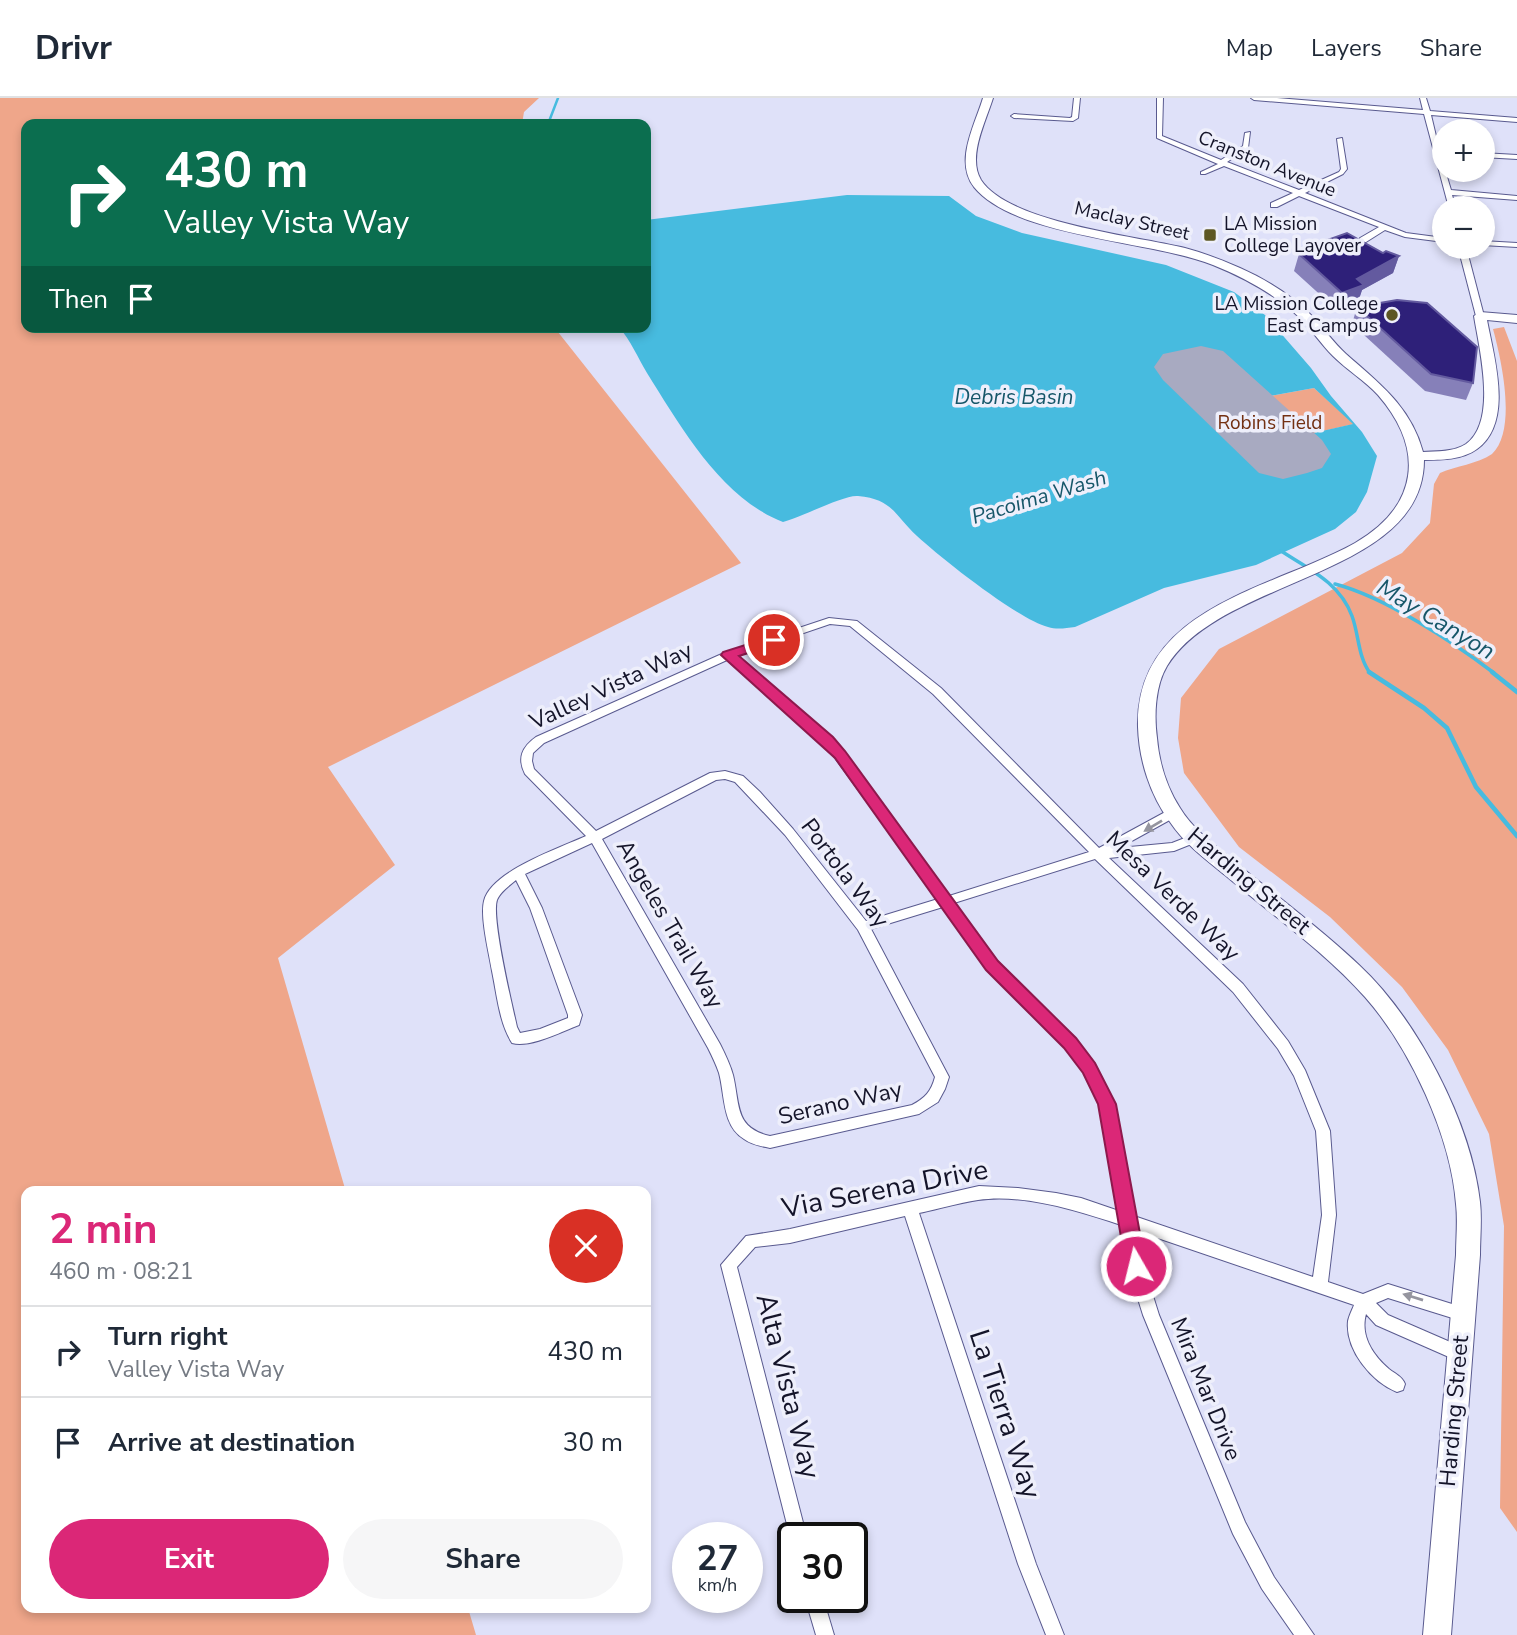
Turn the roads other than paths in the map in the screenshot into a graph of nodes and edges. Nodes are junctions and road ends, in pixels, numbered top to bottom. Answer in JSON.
{"nodes":[{"id":1,"x":988,"y":98,"type":"edge"},
{"id":2,"x":1077,"y":98,"type":"edge"},
{"id":3,"x":1160,"y":98,"type":"edge"},
{"id":4,"x":1254,"y":98,"type":"edge"},
{"id":5,"x":1423,"y":98,"type":"edge"},
{"id":6,"x":1426,"y":113,"type":"junction"},
{"id":7,"x":1014,"y":116,"type":"dead end"},
{"id":8,"x":1517,"y":120,"type":"edge"},
{"id":9,"x":1432,"y":128,"type":"edge"},
{"id":10,"x":1248,"y":133,"type":"dead end"},
{"id":11,"x":1340,"y":139,"type":"dead end"},
{"id":12,"x":1495,"y":156,"type":"edge"},
{"id":13,"x":1517,"y":158,"type":"edge"},
{"id":14,"x":1222,"y":163,"type":"junction"},
{"id":15,"x":1203,"y":173,"type":"dead end"},
{"id":16,"x":1446,"y":182,"type":"edge"},
{"id":17,"x":1447,"y":192,"type":"junction"},
{"id":18,"x":1300,"y":193,"type":"junction"},
{"id":19,"x":1448,"y":196,"type":"edge"},
{"id":20,"x":1517,"y":198,"type":"edge"},
{"id":21,"x":1274,"y":205,"type":"dead end"},
{"id":22,"x":1384,"y":227,"type":"junction"},
{"id":23,"x":1432,"y":239,"type":"edge"},
{"id":24,"x":1363,"y":240,"type":"edge"},
{"id":25,"x":1495,"y":243,"type":"edge"},
{"id":26,"x":1517,"y":244,"type":"edge"},
{"id":27,"x":1465,"y":259,"type":"edge"},
{"id":28,"x":1480,"y":316,"type":"junction"},
{"id":29,"x":1517,"y":319,"type":"edge"},
{"id":30,"x":1419,"y":456,"type":"junction"},
{"id":31,"x":839,"y":621,"type":"joint"},
{"id":32,"x":728,"y":655,"type":"junction"},
{"id":33,"x":524,"y":756,"type":"joint"},
{"id":34,"x":1173,"y":813,"type":"junction"},
{"id":35,"x":595,"y":837,"type":"junction"},
{"id":36,"x":1195,"y":838,"type":"junction"},
{"id":37,"x":1098,"y":854,"type":"junction"},
{"id":38,"x":518,"y":872,"type":"junction"},
{"id":39,"x":945,"y":902,"type":"junction"},
{"id":40,"x":863,"y":927,"type":"junction"},
{"id":41,"x":939,"y":1091,"type":"joint"},
{"id":42,"x":745,"y":1133,"type":"joint"},
{"id":43,"x":910,"y":1208,"type":"junction"},
{"id":44,"x":1129,"y":1222,"type":"junction"},
{"id":45,"x":739,"y":1251,"type":"joint"},
{"id":46,"x":1320,"y":1286,"type":"junction"},
{"id":47,"x":1363,"y":1301,"type":"junction"},
{"id":48,"x":1462,"y":1314,"type":"junction"},
{"id":49,"x":1458,"y":1353,"type":"junction"},
{"id":50,"x":1397,"y":1384,"type":"dead end"},
{"id":51,"x":794,"y":1522,"type":"edge"},
{"id":52,"x":818,"y":1613,"type":"edge"},
{"id":53,"x":825,"y":1635,"type":"edge"},
{"id":54,"x":1055,"y":1635,"type":"edge"},
{"id":55,"x":1305,"y":1635,"type":"edge"},
{"id":56,"x":1437,"y":1635,"type":"edge"}],
"edges":[{"from":1,"to":30,"type":"street","name":"Maclay Street"},
{"from":2,"to":7,"type":"street"},
{"from":3,"to":14,"type":"street","name":"Cranston Avenue"},
{"from":4,"to":6,"type":"street"},
{"from":5,"to":6,"type":"street"},
{"from":6,"to":8,"type":"street"},
{"from":6,"to":9,"type":"street"},
{"from":10,"to":14,"type":"street"},
{"from":11,"to":18,"type":"street"},
{"from":12,"to":13,"type":"street"},
{"from":14,"to":15,"type":"street"},
{"from":14,"to":18,"type":"street","name":"Cranston Avenue"},
{"from":16,"to":17,"type":"street"},
{"from":17,"to":19,"type":"street"},
{"from":17,"to":20,"type":"street"},
{"from":18,"to":21,"type":"street"},
{"from":18,"to":22,"type":"street","name":"Cranston Avenue"},
{"from":22,"to":23,"type":"street","name":"Cranston Avenue"},
{"from":22,"to":24,"type":"street"},
{"from":25,"to":26,"type":"street"},
{"from":27,"to":28,"type":"street"},
{"from":28,"to":29,"type":"street"},
{"from":28,"to":30,"type":"street"},
{"from":30,"to":34,"type":"street","name":"Harding Street"},
{"from":31,"to":32,"type":"street","name":"Valley Vista Way"},
{"from":31,"to":37,"type":"street","name":"Mesa Verde Way"},
{"from":32,"to":33,"type":"street","name":"Valley Vista Way"},
{"from":32,"to":39,"type":"street","name":"Mira Mar Drive"},
{"from":33,"to":35,"type":"street","name":"Angeles Trail Way"},
{"from":34,"to":36,"type":"street","name":"Harding Street"},
{"from":34,"to":37,"type":"street","one_way":true},
{"from":35,"to":38,"type":"street"},
{"from":35,"to":40,"type":"street","name":"Portola Way"},
{"from":35,"to":42,"type":"street","name":"Angeles Trail Way"},
{"from":36,"to":37,"type":"street"},
{"from":36,"to":48,"type":"street","name":"Harding Street"},
{"from":37,"to":39,"type":"street"},
{"from":37,"to":46,"type":"street","name":"Mesa Verde Way"},
{"from":38,"to":38,"type":"street"},
{"from":39,"to":40,"type":"street"},
{"from":39,"to":44,"type":"street","name":"Mira Mar Drive"},
{"from":40,"to":41,"type":"street","name":"Portola Way"},
{"from":41,"to":42,"type":"street","name":"Serano Way"},
{"from":43,"to":44,"type":"street","name":"Via Serena Drive"},
{"from":43,"to":45,"type":"street","name":"Via Serena Drive"},
{"from":43,"to":54,"type":"street","name":"La Tierra Way"},
{"from":44,"to":46,"type":"street","name":"Via Serena Drive"},
{"from":44,"to":55,"type":"street","name":"Mira Mar Drive"},
{"from":45,"to":51,"type":"street","name":"Alta Vista Way"},
{"from":46,"to":47,"type":"street","name":"Via Serena Drive"},
{"from":48,"to":47,"type":"street","one_way":true},
{"from":47,"to":49,"type":"street","name":"Via Serena Drive"},
{"from":47,"to":50,"type":"street"},
{"from":48,"to":49,"type":"street","name":"Harding Street"},
{"from":49,"to":56,"type":"street","name":"Harding Street"},
{"from":52,"to":53,"type":"street"}]}
